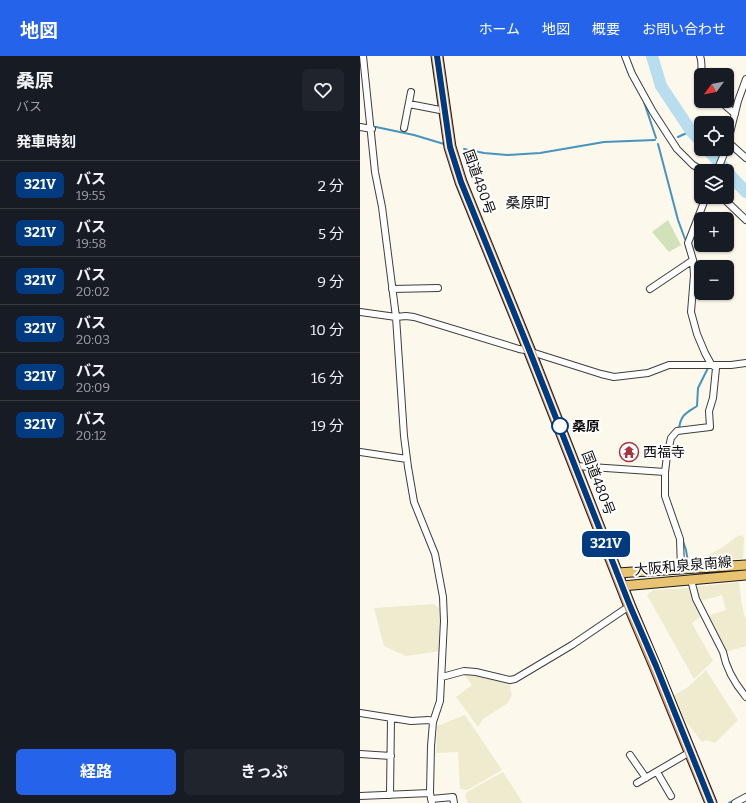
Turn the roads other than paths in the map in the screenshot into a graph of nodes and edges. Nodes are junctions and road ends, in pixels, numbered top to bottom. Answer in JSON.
{"nodes":[{"id":1,"x":363,"y":56,"type":"edge"},
{"id":2,"x":437,"y":56,"type":"edge"},
{"id":3,"x":625,"y":56,"type":"edge"},
{"id":4,"x":700,"y":56,"type":"edge"},
{"id":5,"x":702,"y":68,"type":"edge"},
{"id":6,"x":746,"y":80,"type":"edge"},
{"id":7,"x":360,"y":88,"type":"edge"},
{"id":8,"x":367,"y":88,"type":"junction"},
{"id":9,"x":411,"y":92,"type":"dead end"},
{"id":10,"x":409,"y":104,"type":"junction"},
{"id":11,"x":728,"y":108,"type":"edge"},
{"id":12,"x":444,"y":110,"type":"junction"},
{"id":13,"x":735,"y":114,"type":"junction"},
{"id":14,"x":734,"y":118,"type":"edge"},
{"id":15,"x":360,"y":127,"type":"edge"},
{"id":16,"x":404,"y":128,"type":"dead end"},
{"id":17,"x":372,"y":129,"type":"junction"},
{"id":18,"x":734,"y":149,"type":"edge"},
{"id":19,"x":746,"y":158,"type":"edge"},
{"id":20,"x":694,"y":166,"type":"edge"},
{"id":21,"x":703,"y":204,"type":"edge"},
{"id":22,"x":729,"y":204,"type":"edge"},
{"id":23,"x":746,"y":220,"type":"edge"},
{"id":24,"x":693,"y":260,"type":"junction"},
{"id":25,"x":438,"y":288,"type":"dead end"},
{"id":26,"x":392,"y":289,"type":"junction"},
{"id":27,"x":650,"y":289,"type":"dead end"},
{"id":28,"x":360,"y":312,"type":"edge"},
{"id":29,"x":396,"y":317,"type":"junction"},
{"id":30,"x":530,"y":352,"type":"junction"},
{"id":31,"x":746,"y":363,"type":"edge"},
{"id":32,"x":711,"y":364,"type":"junction"},
{"id":33,"x":360,"y":452,"type":"edge"},
{"id":34,"x":407,"y":459,"type":"junction"},
{"id":35,"x":576,"y":466,"type":"junction"},
{"id":36,"x":665,"y":472,"type":"junction"},
{"id":37,"x":746,"y":566,"type":"edge"},
{"id":38,"x":681,"y":569,"type":"junction"},
{"id":39,"x":617,"y":573,"type":"junction"},
{"id":40,"x":746,"y":575,"type":"edge"},
{"id":41,"x":691,"y":580,"type":"junction"},
{"id":42,"x":622,"y":586,"type":"junction"},
{"id":43,"x":630,"y":606,"type":"junction"},
{"id":44,"x":442,"y":677,"type":"junction"},
{"id":45,"x":746,"y":697,"type":"edge"},
{"id":46,"x":360,"y":712,"type":"edge"},
{"id":47,"x":391,"y":718,"type":"junction"},
{"id":48,"x":433,"y":722,"type":"junction"},
{"id":49,"x":690,"y":752,"type":"junction"},
{"id":50,"x":360,"y":754,"type":"edge"},
{"id":51,"x":630,"y":755,"type":"dead end"},
{"id":52,"x":391,"y":756,"type":"junction"},
{"id":53,"x":657,"y":772,"type":"junction"},
{"id":54,"x":646,"y":778,"type":"junction"},
{"id":55,"x":637,"y":784,"type":"dead end"},
{"id":56,"x":390,"y":795,"type":"junction"},
{"id":57,"x":360,"y":796,"type":"edge"},
{"id":58,"x":671,"y":796,"type":"dead end"},
{"id":59,"x":746,"y":797,"type":"edge"},
{"id":60,"x":431,"y":798,"type":"edge"},
{"id":61,"x":454,"y":803,"type":"edge"},
{"id":62,"x":711,"y":803,"type":"edge"},
{"id":63,"x":735,"y":803,"type":"edge"}],
"edges":[{"from":1,"to":8,"type":"street"},
{"from":2,"to":12,"type":"highway","name":"国道480号"},
{"from":3,"to":20,"type":"street"},
{"from":4,"to":5,"type":"street"},
{"from":6,"to":13,"type":"street"},
{"from":7,"to":8,"type":"street"},
{"from":8,"to":17,"type":"street"},
{"from":9,"to":10,"type":"street"},
{"from":10,"to":12,"type":"street"},
{"from":10,"to":16,"type":"street"},
{"from":11,"to":13,"type":"street"},
{"from":12,"to":30,"type":"highway","name":"国道480号"},
{"from":13,"to":14,"type":"street"},
{"from":15,"to":17,"type":"street"},
{"from":17,"to":26,"type":"street"},
{"from":18,"to":19,"type":"street"},
{"from":21,"to":24,"type":"street"},
{"from":22,"to":23,"type":"street"},
{"from":24,"to":27,"type":"street"},
{"from":24,"to":32,"type":"street"},
{"from":25,"to":26,"type":"street"},
{"from":26,"to":29,"type":"street"},
{"from":28,"to":29,"type":"street"},
{"from":29,"to":30,"type":"street"},
{"from":29,"to":34,"type":"street"},
{"from":30,"to":32,"type":"street"},
{"from":30,"to":35,"type":"highway","name":"国道480号"},
{"from":31,"to":32,"type":"street"},
{"from":32,"to":36,"type":"street"},
{"from":33,"to":34,"type":"street"},
{"from":34,"to":44,"type":"street"},
{"from":35,"to":36,"type":"street"},
{"from":35,"to":39,"type":"highway","name":"国道480号"},
{"from":36,"to":38,"type":"street"},
{"from":37,"to":38,"type":"main road","name":"大阪和泉泉南線"},
{"from":38,"to":39,"type":"main road","name":"大阪和泉泉南線"},
{"from":39,"to":42,"type":"highway","name":"国道480号"},
{"from":40,"to":41,"type":"main road","name":"大阪和泉泉南線"},
{"from":41,"to":42,"type":"main road","name":"大阪和泉泉南線"},
{"from":41,"to":45,"type":"street"},
{"from":42,"to":43,"type":"highway","name":"国道480号"},
{"from":43,"to":44,"type":"street"},
{"from":43,"to":49,"type":"highway","name":"国道480号"},
{"from":44,"to":48,"type":"street"},
{"from":46,"to":47,"type":"street"},
{"from":47,"to":48,"type":"street"},
{"from":47,"to":52,"type":"street"},
{"from":48,"to":60,"type":"street"},
{"from":49,"to":53,"type":"street"},
{"from":49,"to":62,"type":"highway","name":"国道480号"},
{"from":50,"to":52,"type":"street"},
{"from":51,"to":54,"type":"street"},
{"from":52,"to":56,"type":"street"},
{"from":53,"to":54,"type":"street"},
{"from":53,"to":58,"type":"street"},
{"from":54,"to":55,"type":"street"},
{"from":56,"to":57,"type":"street"},
{"from":56,"to":60,"type":"street"},
{"from":59,"to":63,"type":"street"},
{"from":60,"to":61,"type":"street"}]}
